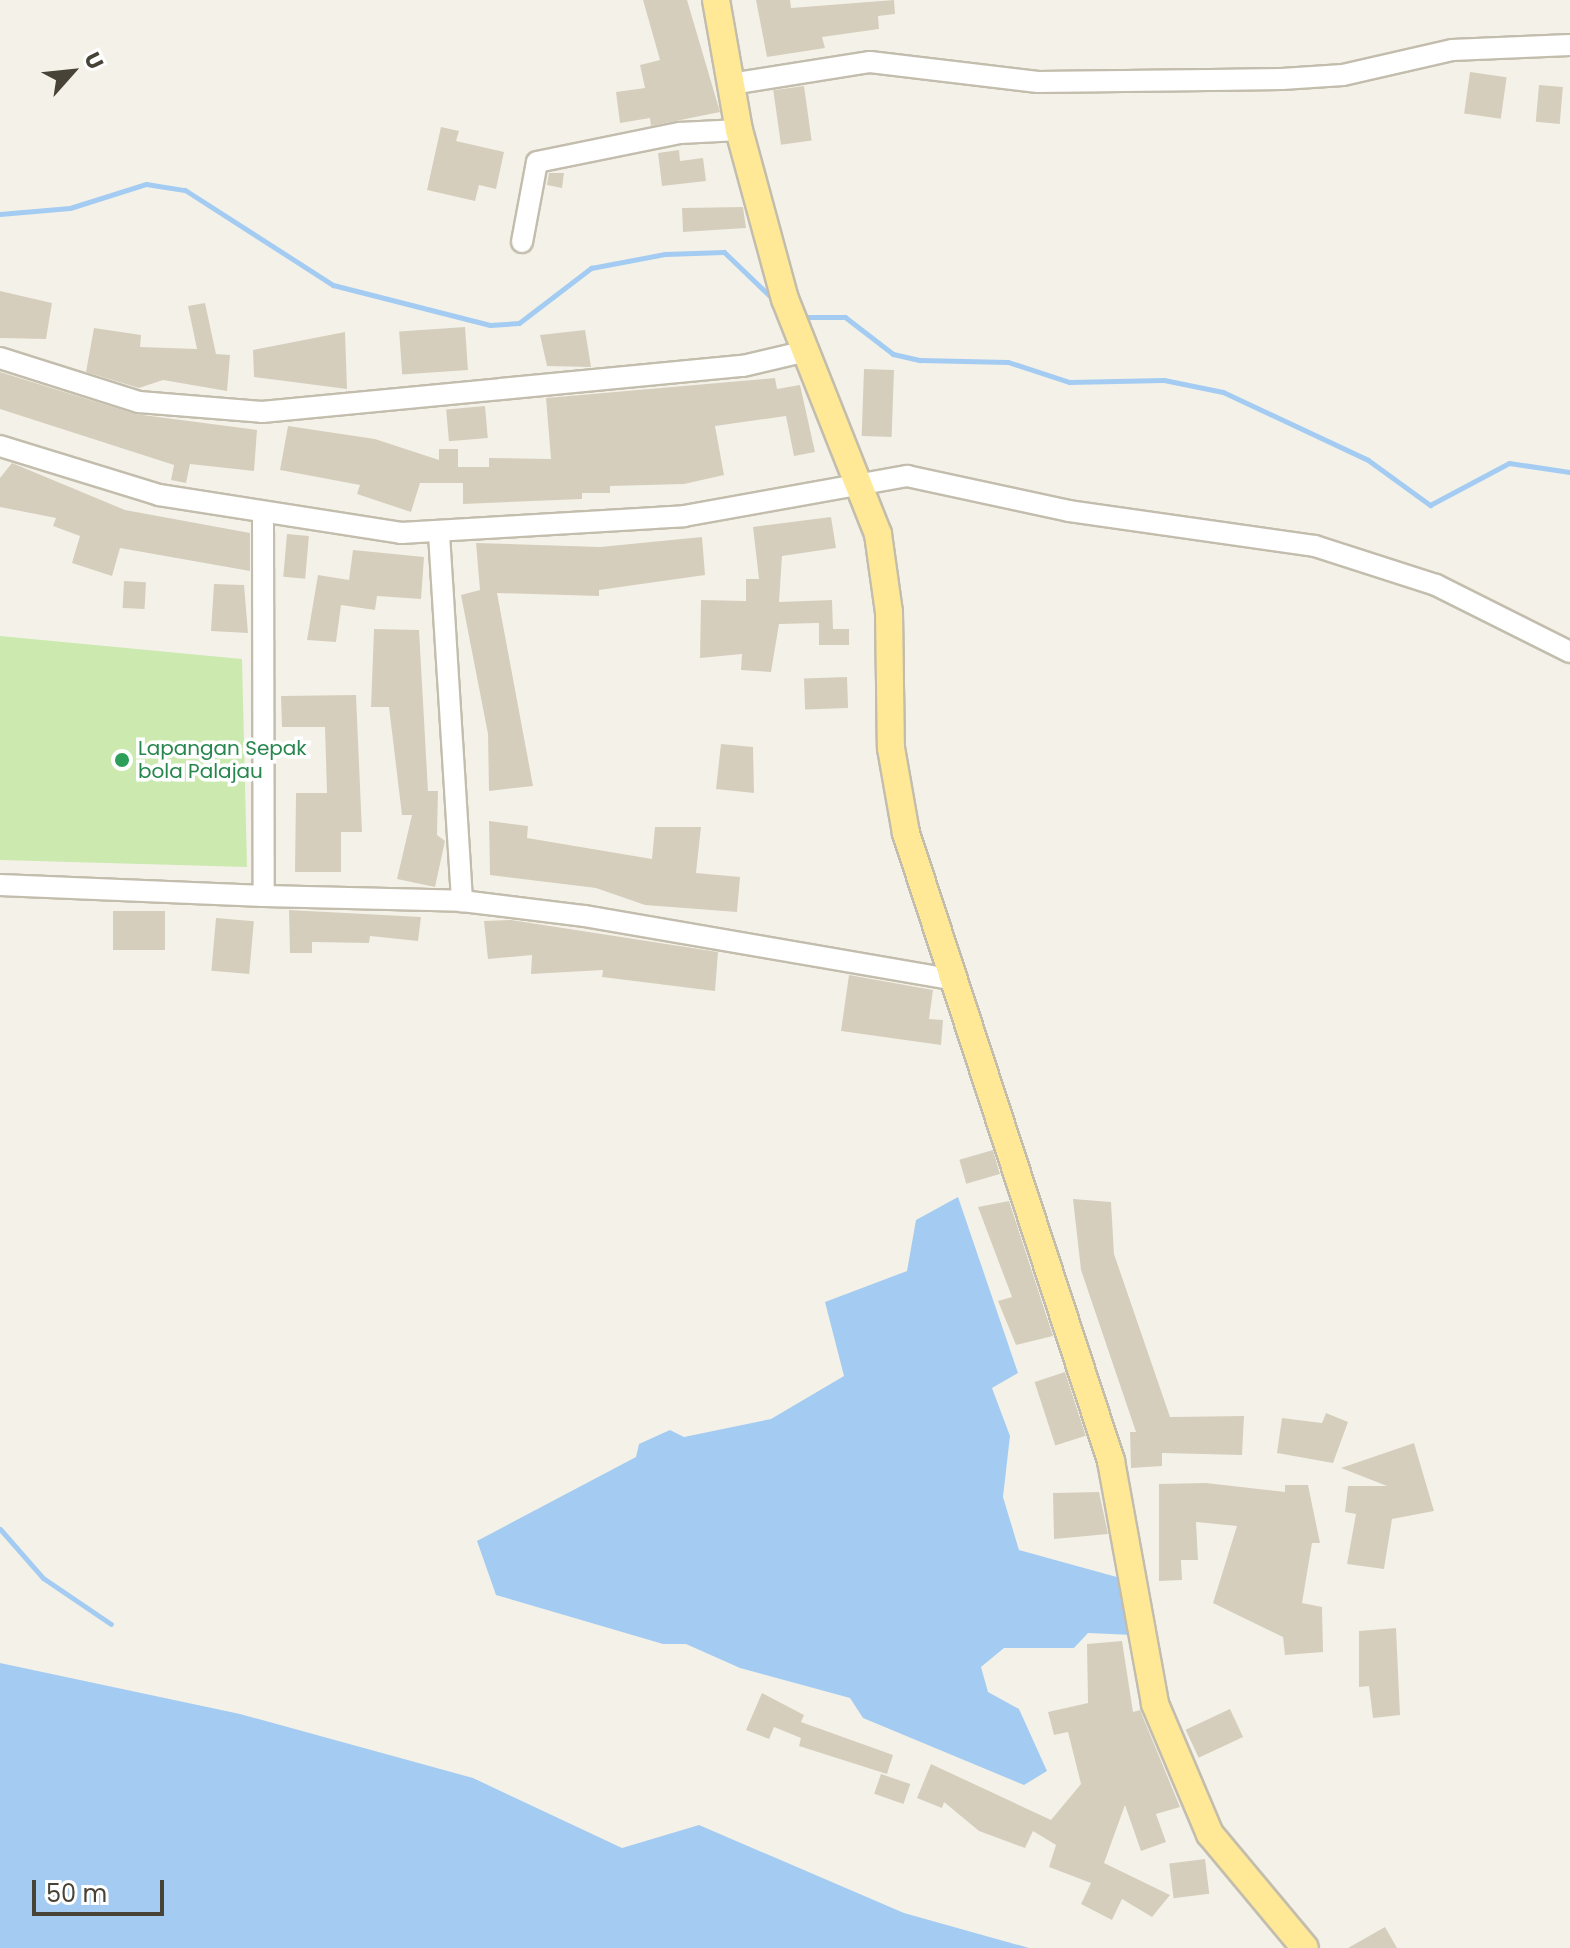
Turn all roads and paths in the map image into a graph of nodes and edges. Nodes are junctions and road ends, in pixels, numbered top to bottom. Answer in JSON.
{"nodes":[{"id":1,"x":716,"y":0,"type":"edge"},
{"id":2,"x":1570,"y":45,"type":"edge"},
{"id":3,"x":731,"y":84,"type":"junction"},
{"id":4,"x":739,"y":130,"type":"junction"},
{"id":5,"x":522,"y":242,"type":"dead end"},
{"id":6,"x":801,"y":348,"type":"junction"},
{"id":7,"x":0,"y":358,"type":"edge"},
{"id":8,"x":0,"y":446,"type":"edge"},
{"id":9,"x":861,"y":483,"type":"junction"},
{"id":10,"x":263,"y":513,"type":"junction"},
{"id":11,"x":439,"y":534,"type":"junction"},
{"id":12,"x":1570,"y":652,"type":"edge"},
{"id":13,"x":0,"y":885,"type":"edge"},
{"id":14,"x":264,"y":896,"type":"junction"},
{"id":15,"x":462,"y":901,"type":"junction"},
{"id":16,"x":949,"y":979,"type":"junction"},
{"id":17,"x":1305,"y":1948,"type":"edge"}],
"edges":[{"from":1,"to":3,"type":"main road"},
{"from":2,"to":3,"type":"street"},
{"from":3,"to":4,"type":"main road"},
{"from":4,"to":5,"type":"street"},
{"from":4,"to":6,"type":"main road"},
{"from":6,"to":7,"type":"street"},
{"from":6,"to":9,"type":"main road"},
{"from":8,"to":10,"type":"street"},
{"from":9,"to":11,"type":"street"},
{"from":9,"to":12,"type":"street"},
{"from":9,"to":16,"type":"main road"},
{"from":10,"to":11,"type":"street"},
{"from":10,"to":14,"type":"street"},
{"from":11,"to":15,"type":"street"},
{"from":13,"to":14,"type":"street"},
{"from":14,"to":15,"type":"street"},
{"from":15,"to":16,"type":"street"},
{"from":16,"to":17,"type":"main road"}]}
